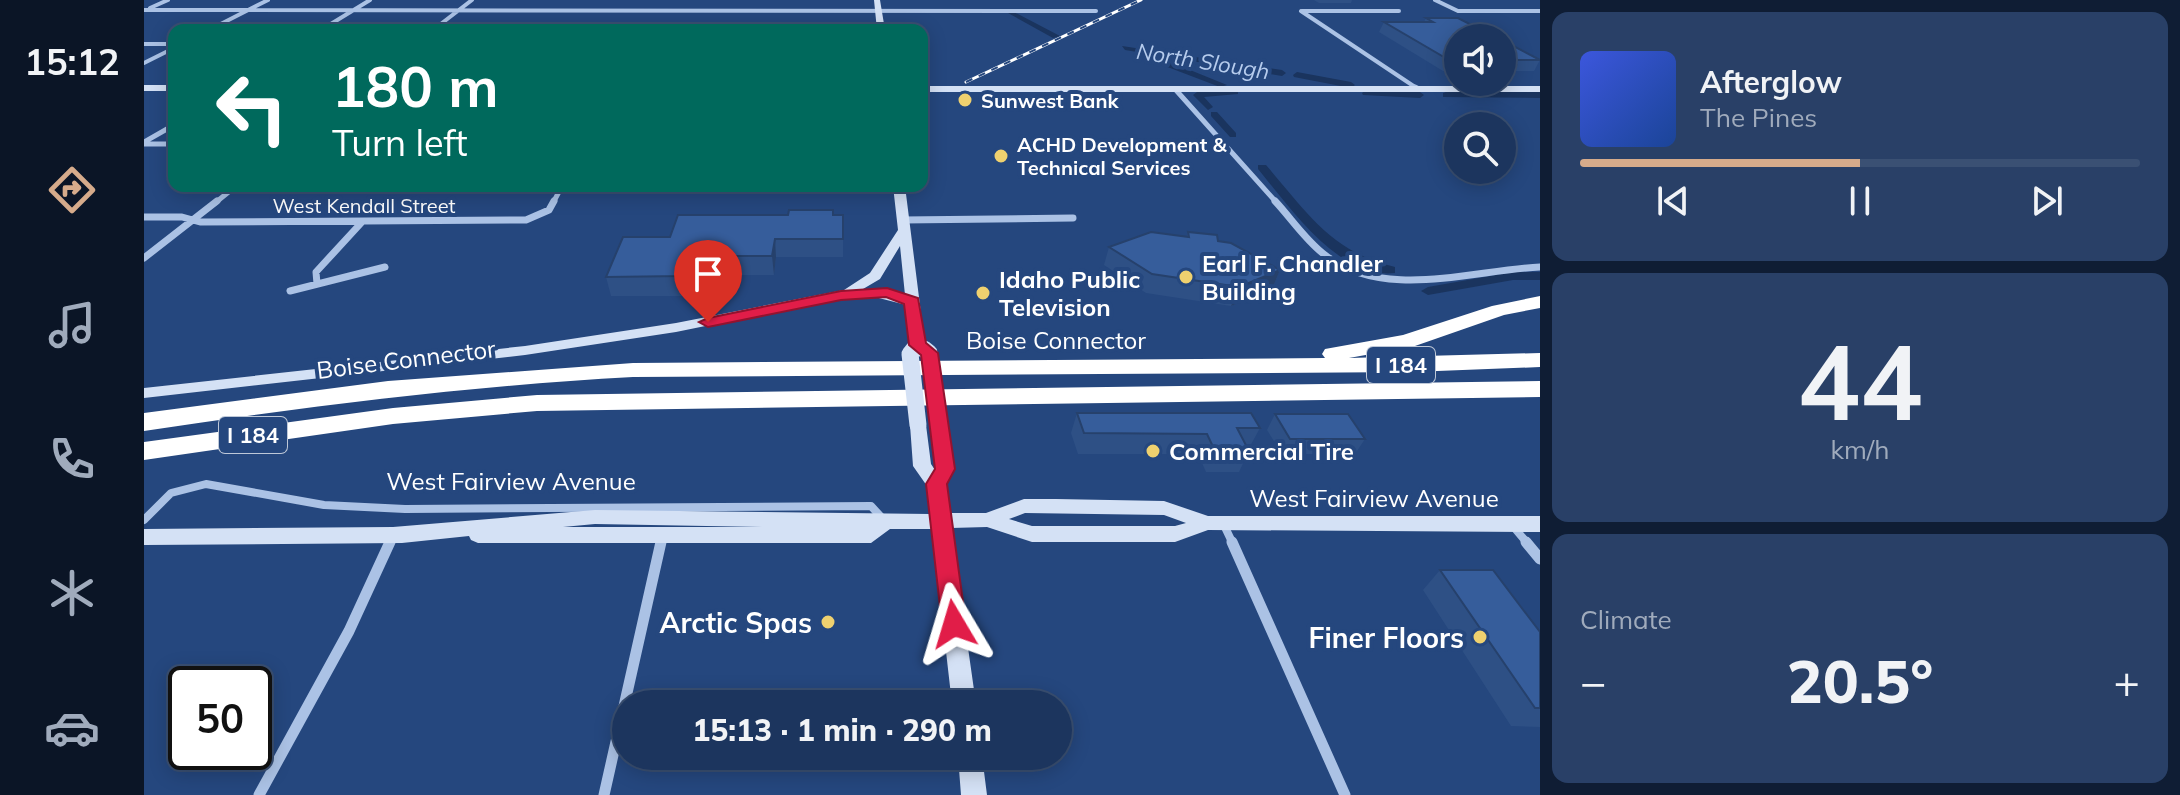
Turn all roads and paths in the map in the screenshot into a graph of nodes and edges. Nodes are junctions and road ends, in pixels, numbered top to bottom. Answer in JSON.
{"nodes":[{"id":1,"x":168,"y":0,"type":"edge"},
{"id":2,"x":268,"y":0,"type":"edge"},
{"id":3,"x":370,"y":0,"type":"edge"},
{"id":4,"x":472,"y":0,"type":"edge"},
{"id":5,"x":877,"y":0,"type":"edge"},
{"id":6,"x":1435,"y":0,"type":"edge"},
{"id":7,"x":144,"y":10,"type":"edge"},
{"id":8,"x":248,"y":10,"type":"junction"},
{"id":9,"x":353,"y":10,"type":"junction"},
{"id":10,"x":458,"y":10,"type":"junction"},
{"id":11,"x":878,"y":11,"type":"junction"},
{"id":12,"x":1096,"y":11,"type":"dead end"},
{"id":13,"x":1399,"y":11,"type":"dead end"},
{"id":14,"x":1540,"y":11,"type":"edge"},
{"id":15,"x":221,"y":24,"type":"edge"},
{"id":16,"x":331,"y":24,"type":"edge"},
{"id":17,"x":440,"y":24,"type":"edge"},
{"id":18,"x":880,"y":24,"type":"edge"},
{"id":19,"x":144,"y":44,"type":"edge"},
{"id":20,"x":168,"y":46,"type":"edge"},
{"id":21,"x":168,"y":49,"type":"edge"},
{"id":22,"x":144,"y":63,"type":"edge"},
{"id":23,"x":144,"y":88,"type":"edge"},
{"id":24,"x":168,"y":88,"type":"edge"},
{"id":25,"x":928,"y":89,"type":"edge"},
{"id":26,"x":1175,"y":89,"type":"junction"},
{"id":27,"x":1419,"y":89,"type":"junction"},
{"id":28,"x":1540,"y":89,"type":"edge"},
{"id":29,"x":168,"y":129,"type":"edge"},
{"id":30,"x":144,"y":143,"type":"edge"},
{"id":31,"x":168,"y":144,"type":"edge"},
{"id":32,"x":228,"y":192,"type":"edge"},
{"id":33,"x":559,"y":192,"type":"edge"},
{"id":34,"x":900,"y":192,"type":"edge"},
{"id":35,"x":144,"y":217,"type":"edge"},
{"id":36,"x":1073,"y":218,"type":"dead end"},
{"id":37,"x":194,"y":219,"type":"junction"},
{"id":38,"x":362,"y":222,"type":"junction"},
{"id":39,"x":904,"y":225,"type":"junction"},
{"id":40,"x":144,"y":258,"type":"edge"},
{"id":41,"x":385,"y":267,"type":"dead end"},
{"id":42,"x":1540,"y":267,"type":"edge"},
{"id":43,"x":317,"y":284,"type":"junction"},
{"id":44,"x":290,"y":291,"type":"dead end"},
{"id":45,"x":841,"y":295,"type":"junction"},
{"id":46,"x":912,"y":302,"type":"junction"},
{"id":47,"x":1540,"y":302,"type":"edge"},
{"id":48,"x":918,"y":342,"type":"junction"},
{"id":49,"x":1540,"y":360,"type":"edge"},
{"id":50,"x":1261,"y":367,"type":"junction"},
{"id":51,"x":1540,"y":389,"type":"edge"},
{"id":52,"x":144,"y":393,"type":"edge"},
{"id":53,"x":285,"y":402,"type":"junction"},
{"id":54,"x":144,"y":408,"type":"edge"},
{"id":55,"x":363,"y":420,"type":"junction"},
{"id":56,"x":144,"y":422,"type":"edge"},
{"id":57,"x":144,"y":451,"type":"edge"},
{"id":58,"x":144,"y":464,"type":"edge"},
{"id":59,"x":936,"y":484,"type":"junction"},
{"id":60,"x":144,"y":520,"type":"edge"},
{"id":61,"x":987,"y":520,"type":"junction"},
{"id":62,"x":941,"y":521,"type":"junction"},
{"id":63,"x":886,"y":522,"type":"junction"},
{"id":64,"x":1215,"y":523,"type":"junction"},
{"id":65,"x":1512,"y":524,"type":"junction"},
{"id":66,"x":1540,"y":524,"type":"edge"},
{"id":67,"x":393,"y":535,"type":"junction"},
{"id":68,"x":662,"y":535,"type":"junction"},
{"id":69,"x":144,"y":537,"type":"edge"},
{"id":70,"x":1540,"y":559,"type":"edge"},
{"id":71,"x":962,"y":690,"type":"edge"},
{"id":72,"x":971,"y":770,"type":"edge"},
{"id":73,"x":259,"y":795,"type":"edge"},
{"id":74,"x":604,"y":795,"type":"edge"},
{"id":75,"x":974,"y":795,"type":"edge"},
{"id":76,"x":1345,"y":795,"type":"edge"}],
"edges":[{"from":1,"to":7,"type":"street"},
{"from":2,"to":8,"type":"street"},
{"from":3,"to":9,"type":"street"},
{"from":4,"to":10,"type":"street"},
{"from":5,"to":11,"type":"main road"},
{"from":6,"to":14,"type":"street"},
{"from":7,"to":8,"type":"street"},
{"from":8,"to":9,"type":"street"},
{"from":8,"to":15,"type":"street"},
{"from":9,"to":10,"type":"street"},
{"from":9,"to":16,"type":"street"},
{"from":10,"to":11,"type":"street"},
{"from":10,"to":17,"type":"street"},
{"from":11,"to":12,"type":"street"},
{"from":11,"to":18,"type":"main road"},
{"from":13,"to":27,"type":"street"},
{"from":19,"to":20,"type":"street"},
{"from":21,"to":22,"type":"street"},
{"from":23,"to":24,"type":"main road"},
{"from":25,"to":26,"type":"main road"},
{"from":26,"to":27,"type":"main road"},
{"from":26,"to":42,"type":"street"},
{"from":27,"to":28,"type":"main road"},
{"from":29,"to":30,"type":"street"},
{"from":30,"to":31,"type":"street"},
{"from":32,"to":37,"type":"street"},
{"from":33,"to":38,"type":"street","name":"West Kendall Street"},
{"from":34,"to":39,"type":"main road"},
{"from":35,"to":37,"type":"street","name":"West Kendall Street"},
{"from":36,"to":39,"type":"street"},
{"from":37,"to":38,"type":"street","name":"West Kendall Street"},
{"from":37,"to":40,"type":"street"},
{"from":38,"to":43,"type":"street"},
{"from":39,"to":45,"type":"main road"},
{"from":39,"to":46,"type":"main road"},
{"from":41,"to":43,"type":"street"},
{"from":43,"to":44,"type":"street"},
{"from":45,"to":46,"type":"main road"},
{"from":45,"to":52,"type":"main road"},
{"from":46,"to":48,"type":"main road"},
{"from":47,"to":50,"type":"highway"},
{"from":48,"to":59,"type":"main road","bridge":true},
{"from":48,"to":59,"type":"main road","bridge":true},
{"from":49,"to":50,"type":"highway","name":"Boise Connector","number":"I 184"},
{"from":50,"to":53,"type":"highway","name":"Boise Connector","number":"I 184"},
{"from":51,"to":55,"type":"highway","number":"I 184"},
{"from":53,"to":54,"type":"highway"},
{"from":53,"to":56,"type":"highway","name":"Boise Connector","number":"I 184"},
{"from":55,"to":57,"type":"highway","number":"I 184"},
{"from":55,"to":58,"type":"highway"},
{"from":59,"to":62,"type":"main road"},
{"from":60,"to":63,"type":"street","name":"West Fairview Avenue"},
{"from":61,"to":62,"type":"main road","name":"West Fairview Avenue"},
{"from":61,"to":64,"type":"main road","name":"West Fairview Avenue"},
{"from":61,"to":64,"type":"main road","name":"West Fairview Avenue"},
{"from":62,"to":63,"type":"main road","name":"West Fairview Avenue"},
{"from":62,"to":71,"type":"main road"},
{"from":63,"to":67,"type":"main road"},
{"from":63,"to":68,"type":"main road","name":"West Fairview Avenue"},
{"from":64,"to":65,"type":"main road","name":"West Fairview Avenue"},
{"from":64,"to":76,"type":"street"},
{"from":65,"to":66,"type":"main road","name":"West Fairview Avenue"},
{"from":65,"to":70,"type":"street"},
{"from":67,"to":68,"type":"main road","name":"West Fairview Avenue"},
{"from":67,"to":69,"type":"main road","name":"West Fairview Avenue"},
{"from":67,"to":73,"type":"street"},
{"from":68,"to":74,"type":"street"},
{"from":72,"to":75,"type":"main road"}]}
